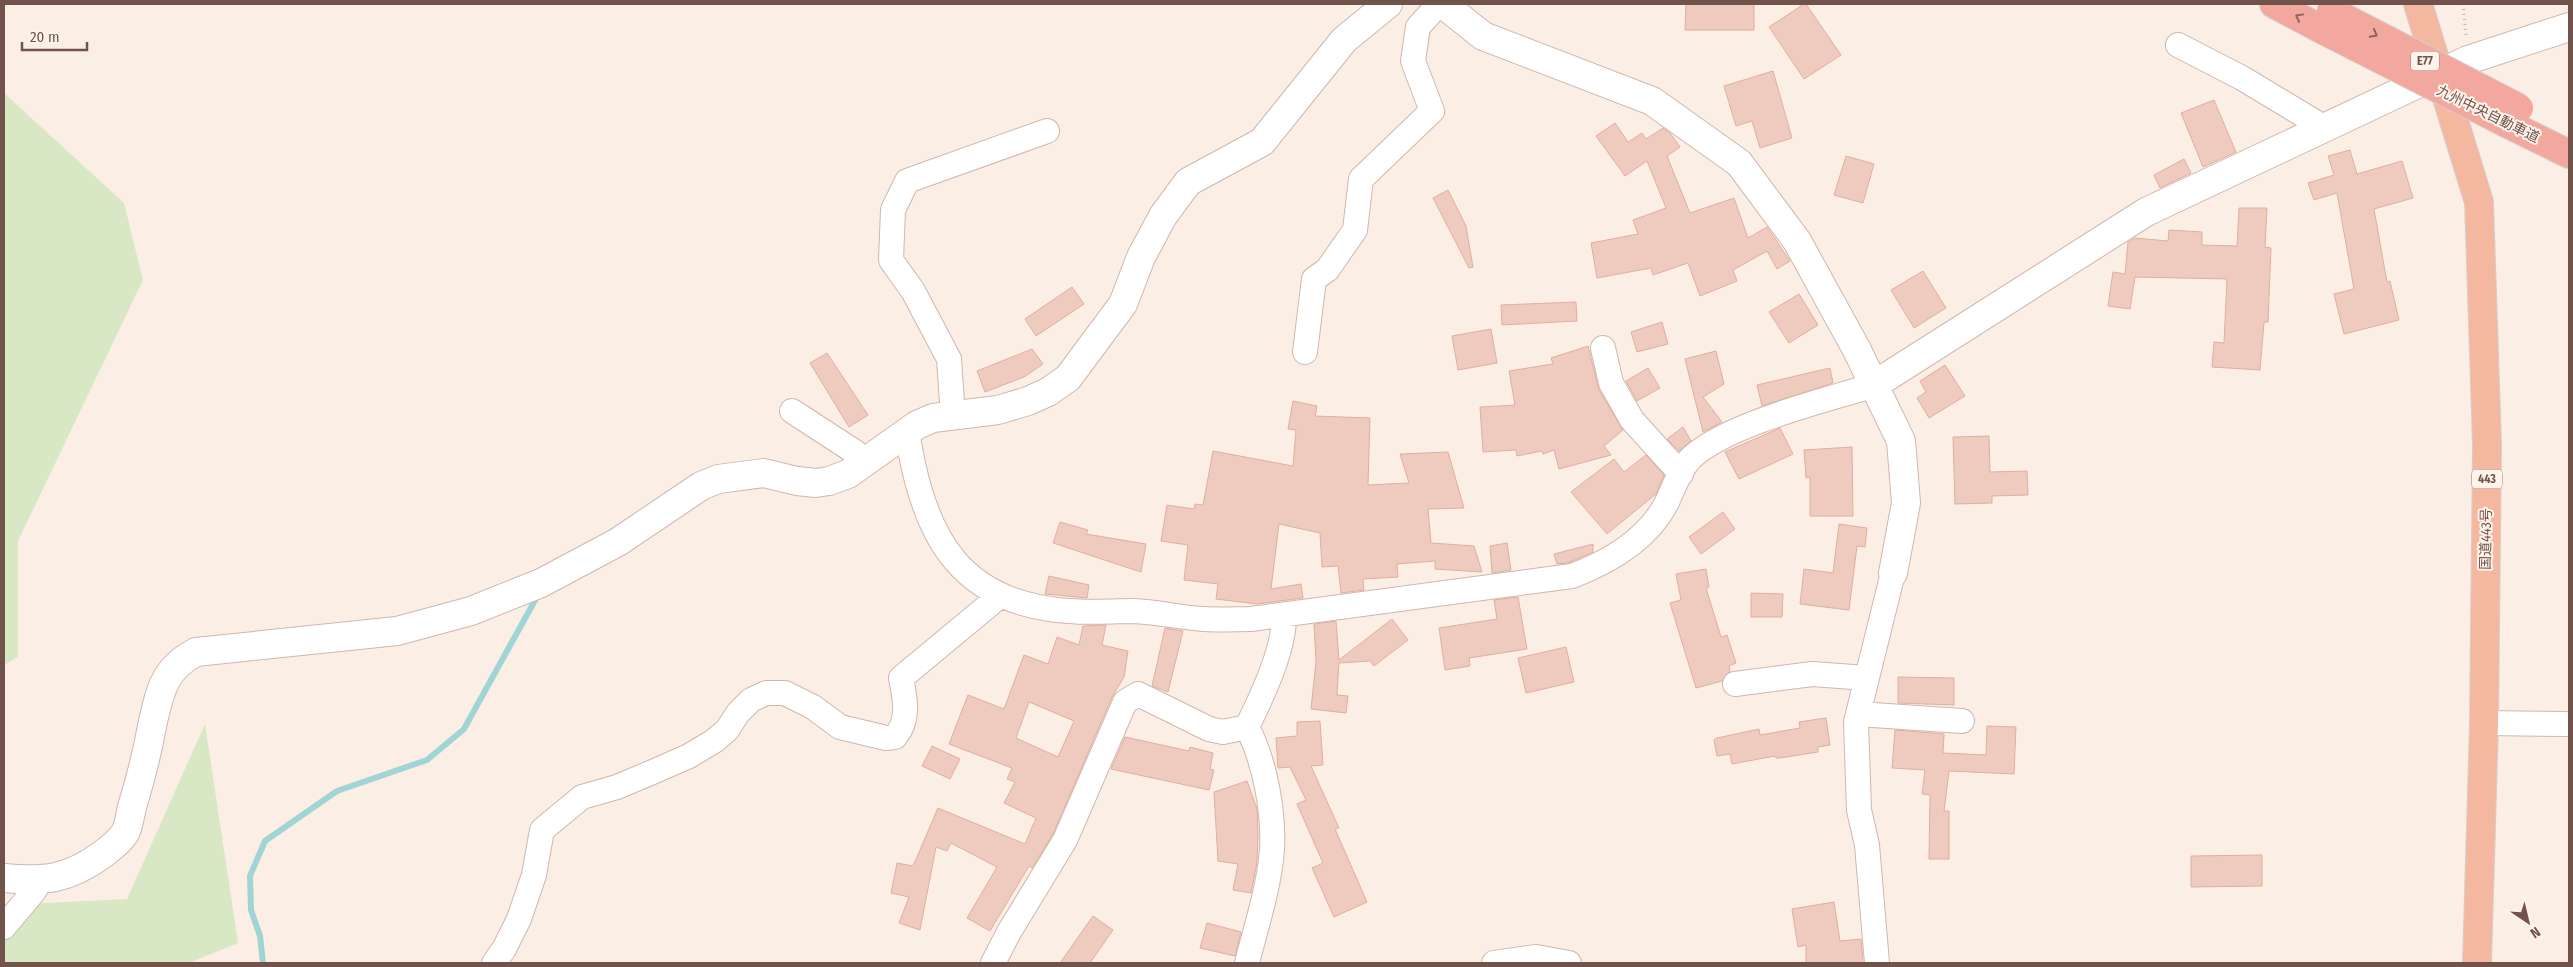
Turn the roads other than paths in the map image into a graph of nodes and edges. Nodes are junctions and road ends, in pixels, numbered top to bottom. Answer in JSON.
{"nodes":[{"id":1,"x":1388,"y":4,"type":"edge"},
{"id":2,"x":1440,"y":4,"type":"edge"},
{"id":3,"x":1443,"y":4,"type":"edge"},
{"id":4,"x":2274,"y":4,"type":"edge"},
{"id":5,"x":2418,"y":4,"type":"edge"},
{"id":6,"x":2324,"y":15,"type":"edge"},
{"id":7,"x":2569,"y":27,"type":"edge"},
{"id":8,"x":2178,"y":46,"type":"dead end"},
{"id":9,"x":2439,"y":73,"type":"junction"},
{"id":10,"x":2512,"y":115,"type":"junction"},
{"id":11,"x":2325,"y":128,"type":"junction"},
{"id":12,"x":1047,"y":131,"type":"dead end"},
{"id":13,"x":2569,"y":134,"type":"edge"},
{"id":14,"x":2569,"y":154,"type":"edge"},
{"id":15,"x":1603,"y":348,"type":"dead end"},
{"id":16,"x":1305,"y":352,"type":"dead end"},
{"id":17,"x":1874,"y":385,"type":"junction"},
{"id":18,"x":792,"y":411,"type":"dead end"},
{"id":19,"x":953,"y":416,"type":"junction"},
{"id":20,"x":904,"y":434,"type":"junction"},
{"id":21,"x":865,"y":462,"type":"junction"},
{"id":22,"x":1681,"y":474,"type":"junction"},
{"id":23,"x":1893,"y":573,"type":"joint"},
{"id":24,"x":1001,"y":595,"type":"junction"},
{"id":25,"x":1284,"y":615,"type":"junction"},
{"id":26,"x":1867,"y":678,"type":"junction"},
{"id":27,"x":1736,"y":684,"type":"dead end"},
{"id":28,"x":1858,"y":714,"type":"junction"},
{"id":29,"x":1962,"y":721,"type":"dead end"},
{"id":30,"x":2484,"y":723,"type":"junction"},
{"id":31,"x":2569,"y":724,"type":"edge"},
{"id":32,"x":1247,"y":727,"type":"junction"},
{"id":33,"x":4,"y":878,"type":"edge"},
{"id":34,"x":39,"y":881,"type":"junction"},
{"id":35,"x":4,"y":927,"type":"edge"},
{"id":36,"x":494,"y":963,"type":"edge"},
{"id":37,"x":993,"y":963,"type":"edge"},
{"id":38,"x":1247,"y":963,"type":"edge"},
{"id":39,"x":1494,"y":963,"type":"edge"},
{"id":40,"x":1570,"y":963,"type":"edge"},
{"id":41,"x":1877,"y":963,"type":"edge"},
{"id":42,"x":2477,"y":963,"type":"edge"}],
"edges":[{"from":1,"to":19,"type":"street"},
{"from":2,"to":16,"type":"street"},
{"from":3,"to":17,"type":"street"},
{"from":6,"to":4,"type":"highway","name":"九州中央自動車道","number":"E77","one_way":true},
{"from":5,"to":9,"type":"highway","name":"国道443号","number":"443"},
{"from":6,"to":10,"type":"highway","name":"九州中央自動車道","number":"E77","bridge":true},
{"from":7,"to":9,"type":"street"},
{"from":8,"to":11,"type":"street"},
{"from":9,"to":11,"type":"street"},
{"from":9,"to":30,"type":"highway","name":"国道443号","number":"443"},
{"from":10,"to":13,"type":"highway","name":"九州中央自動車道","number":"E77"},
{"from":10,"to":14,"type":"highway","name":"九州中央自動車道","number":"E77"},
{"from":11,"to":17,"type":"street"},
{"from":12,"to":19,"type":"street"},
{"from":15,"to":22,"type":"street"},
{"from":17,"to":22,"type":"street"},
{"from":17,"to":23,"type":"street"},
{"from":18,"to":21,"type":"street"},
{"from":19,"to":20,"type":"street"},
{"from":20,"to":21,"type":"street"},
{"from":20,"to":24,"type":"street"},
{"from":21,"to":34,"type":"street"},
{"from":22,"to":25,"type":"street"},
{"from":23,"to":26,"type":"street"},
{"from":24,"to":25,"type":"street"},
{"from":24,"to":36,"type":"street"},
{"from":25,"to":32,"type":"street"},
{"from":26,"to":27,"type":"street"},
{"from":26,"to":28,"type":"street"},
{"from":28,"to":29,"type":"street"},
{"from":28,"to":41,"type":"street"},
{"from":30,"to":31,"type":"street"},
{"from":30,"to":42,"type":"highway","name":"国道443号","number":"443"},
{"from":32,"to":37,"type":"street"},
{"from":32,"to":38,"type":"street"},
{"from":33,"to":34,"type":"street"},
{"from":34,"to":35,"type":"street"},
{"from":39,"to":40,"type":"street"}]}
